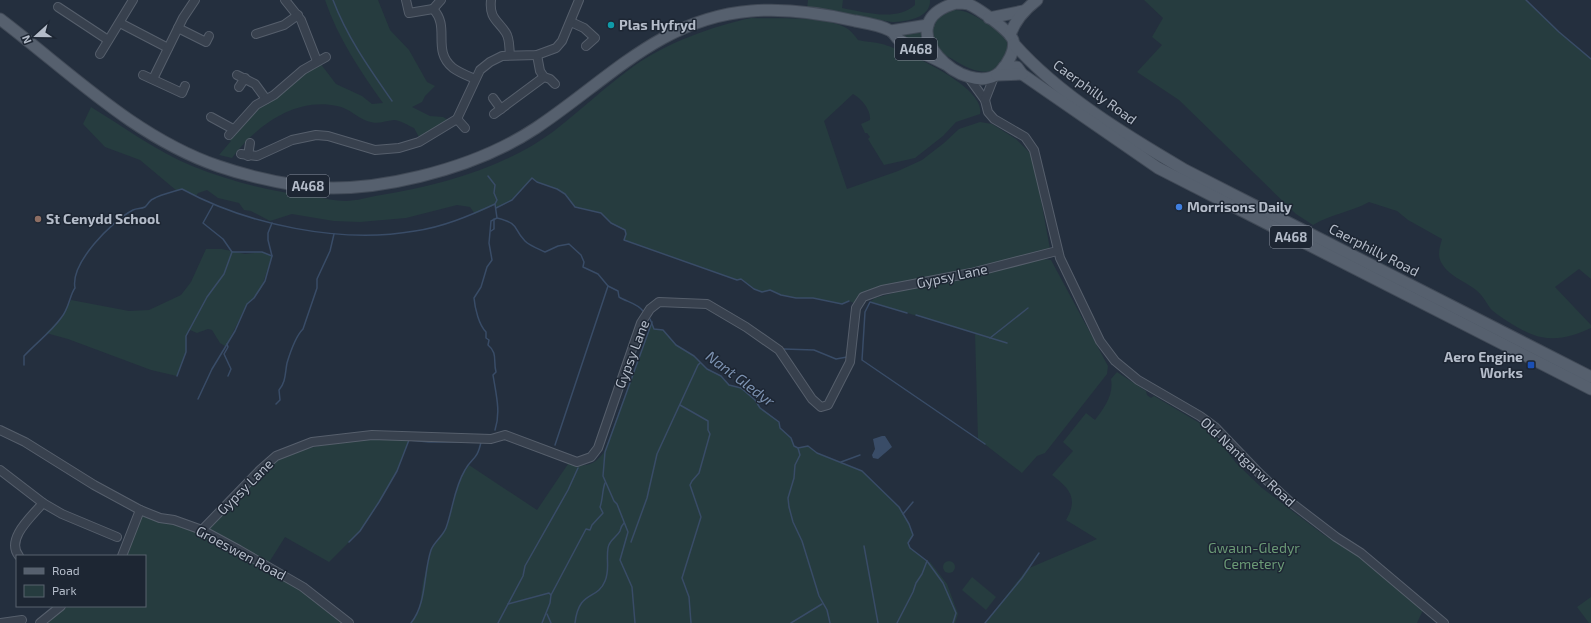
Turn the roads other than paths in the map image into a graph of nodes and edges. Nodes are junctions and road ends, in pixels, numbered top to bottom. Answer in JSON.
{"nodes":[{"id":1,"x":133,"y":0,"type":"edge"},
{"id":2,"x":195,"y":0,"type":"edge"},
{"id":3,"x":285,"y":0,"type":"edge"},
{"id":4,"x":406,"y":0,"type":"edge"},
{"id":5,"x":441,"y":0,"type":"edge"},
{"id":6,"x":491,"y":0,"type":"edge"},
{"id":7,"x":579,"y":0,"type":"edge"},
{"id":8,"x":936,"y":0,"type":"edge"},
{"id":9,"x":1036,"y":0,"type":"edge"},
{"id":10,"x":954,"y":1,"type":"edge"},
{"id":11,"x":58,"y":7,"type":"dead end"},
{"id":12,"x":433,"y":9,"type":"junction"},
{"id":13,"x":1023,"y":11,"type":"junction"},
{"id":14,"x":936,"y":12,"type":"junction"},
{"id":15,"x":298,"y":15,"type":"junction"},
{"id":16,"x":989,"y":18,"type":"junction"},
{"id":17,"x":0,"y":20,"type":"edge"},
{"id":18,"x":571,"y":22,"type":"junction"},
{"id":19,"x":120,"y":23,"type":"junction"},
{"id":20,"x":928,"y":25,"type":"junction"},
{"id":21,"x":178,"y":28,"type":"junction"},
{"id":22,"x":260,"y":30,"type":"dead end"},
{"id":23,"x":890,"y":31,"type":"junction"},
{"id":24,"x":108,"y":40,"type":"junction"},
{"id":25,"x":1012,"y":40,"type":"junction"},
{"id":26,"x":206,"y":42,"type":"dead end"},
{"id":27,"x":586,"y":46,"type":"dead end"},
{"id":28,"x":168,"y":48,"type":"junction"},
{"id":29,"x":100,"y":54,"type":"dead end"},
{"id":30,"x":510,"y":55,"type":"junction"},
{"id":31,"x":537,"y":55,"type":"junction"},
{"id":32,"x":326,"y":57,"type":"dead end"},
{"id":33,"x":317,"y":61,"type":"junction"},
{"id":34,"x":945,"y":64,"type":"junction"},
{"id":35,"x":998,"y":73,"type":"junction"},
{"id":36,"x":143,"y":76,"type":"dead end"},
{"id":37,"x":544,"y":77,"type":"junction"},
{"id":38,"x":969,"y":78,"type":"junction"},
{"id":39,"x":476,"y":79,"type":"junction"},
{"id":40,"x":153,"y":80,"type":"junction"},
{"id":41,"x":556,"y":84,"type":"dead end"},
{"id":42,"x":239,"y":87,"type":"dead end"},
{"id":43,"x":182,"y":93,"type":"dead end"},
{"id":44,"x":493,"y":98,"type":"dead end"},
{"id":45,"x":266,"y":99,"type":"junction"},
{"id":46,"x":985,"y":100,"type":"junction"},
{"id":47,"x":211,"y":117,"type":"dead end"},
{"id":48,"x":457,"y":119,"type":"junction"},
{"id":49,"x":465,"y":128,"type":"dead end"},
{"id":50,"x":250,"y":143,"type":"dead end"},
{"id":51,"x":1057,"y":252,"type":"junction"},
{"id":52,"x":1591,"y":377,"type":"edge"},
{"id":53,"x":1591,"y":389,"type":"edge"},
{"id":54,"x":0,"y":430,"type":"edge"},
{"id":55,"x":0,"y":470,"type":"edge"},
{"id":56,"x":43,"y":503,"type":"junction"},
{"id":57,"x":140,"y":510,"type":"junction"},
{"id":58,"x":202,"y":530,"type":"junction"},
{"id":59,"x":117,"y":536,"type":"dead end"},
{"id":60,"x":18,"y":555,"type":"edge"},
{"id":61,"x":122,"y":555,"type":"edge"},
{"id":62,"x":60,"y":607,"type":"edge"},
{"id":63,"x":22,"y":620,"type":"dead end"},
{"id":64,"x":2,"y":623,"type":"edge"},
{"id":65,"x":40,"y":623,"type":"edge"},
{"id":66,"x":348,"y":623,"type":"edge"},
{"id":67,"x":1444,"y":623,"type":"edge"}],
"edges":[{"from":1,"to":19,"type":"street"},
{"from":2,"to":21,"type":"street"},
{"from":3,"to":15,"type":"street"},
{"from":4,"to":12,"type":"street"},
{"from":5,"to":12,"type":"street"},
{"from":6,"to":30,"type":"street"},
{"from":7,"to":18,"type":"street"},
{"from":8,"to":14,"type":"main road"},
{"from":9,"to":13,"type":"main road"},
{"from":10,"to":14,"type":"main road"},
{"from":10,"to":16,"type":"main road"},
{"from":11,"to":24,"type":"street"},
{"from":12,"to":39,"type":"street"},
{"from":13,"to":16,"type":"main road"},
{"from":13,"to":25,"type":"main road"},
{"from":14,"to":20,"type":"main road"},
{"from":15,"to":22,"type":"street"},
{"from":15,"to":33,"type":"street"},
{"from":16,"to":25,"type":"main road"},
{"from":17,"to":23,"type":"main road","number":"A468"},
{"from":18,"to":27,"type":"street"},
{"from":18,"to":31,"type":"street"},
{"from":19,"to":24,"type":"street"},
{"from":19,"to":28,"type":"street"},
{"from":20,"to":23,"type":"main road","number":"A468"},
{"from":20,"to":34,"type":"main road"},
{"from":21,"to":26,"type":"street"},
{"from":21,"to":28,"type":"street"},
{"from":23,"to":34,"type":"main road","number":"A468"},
{"from":24,"to":29,"type":"street"},
{"from":25,"to":35,"type":"main road"},
{"from":25,"to":52,"type":"main road","name":"Caerphilly Road","number":"A468"},
{"from":28,"to":40,"type":"street"},
{"from":30,"to":31,"type":"street"},
{"from":30,"to":39,"type":"street"},
{"from":31,"to":37,"type":"street"},
{"from":32,"to":33,"type":"street"},
{"from":33,"to":45,"type":"street"},
{"from":34,"to":38,"type":"main road"},
{"from":35,"to":38,"type":"main road"},
{"from":35,"to":46,"type":"street"},
{"from":35,"to":53,"type":"main road","name":"Caerphilly Road","number":"A468"},
{"from":36,"to":40,"type":"street"},
{"from":37,"to":41,"type":"street"},
{"from":37,"to":44,"type":"street"},
{"from":38,"to":46,"type":"street","name":"Old Nantgarw Road"},
{"from":39,"to":48,"type":"street"},
{"from":40,"to":43,"type":"street"},
{"from":42,"to":45,"type":"street"},
{"from":45,"to":47,"type":"street"},
{"from":46,"to":51,"type":"street","name":"Old Nantgarw Road"},
{"from":48,"to":49,"type":"street"},
{"from":48,"to":50,"type":"street"},
{"from":51,"to":58,"type":"street","name":"Gypsy Lane"},
{"from":51,"to":67,"type":"street","name":"Old Nantgarw Road"},
{"from":54,"to":57,"type":"street","name":"Groeswen Road"},
{"from":55,"to":56,"type":"street"},
{"from":56,"to":59,"type":"street"},
{"from":56,"to":60,"type":"street"},
{"from":57,"to":58,"type":"street","name":"Groeswen Road"},
{"from":57,"to":61,"type":"street"},
{"from":58,"to":66,"type":"street","name":"Groeswen Road"},
{"from":62,"to":65,"type":"street"},
{"from":63,"to":64,"type":"street"}]}
